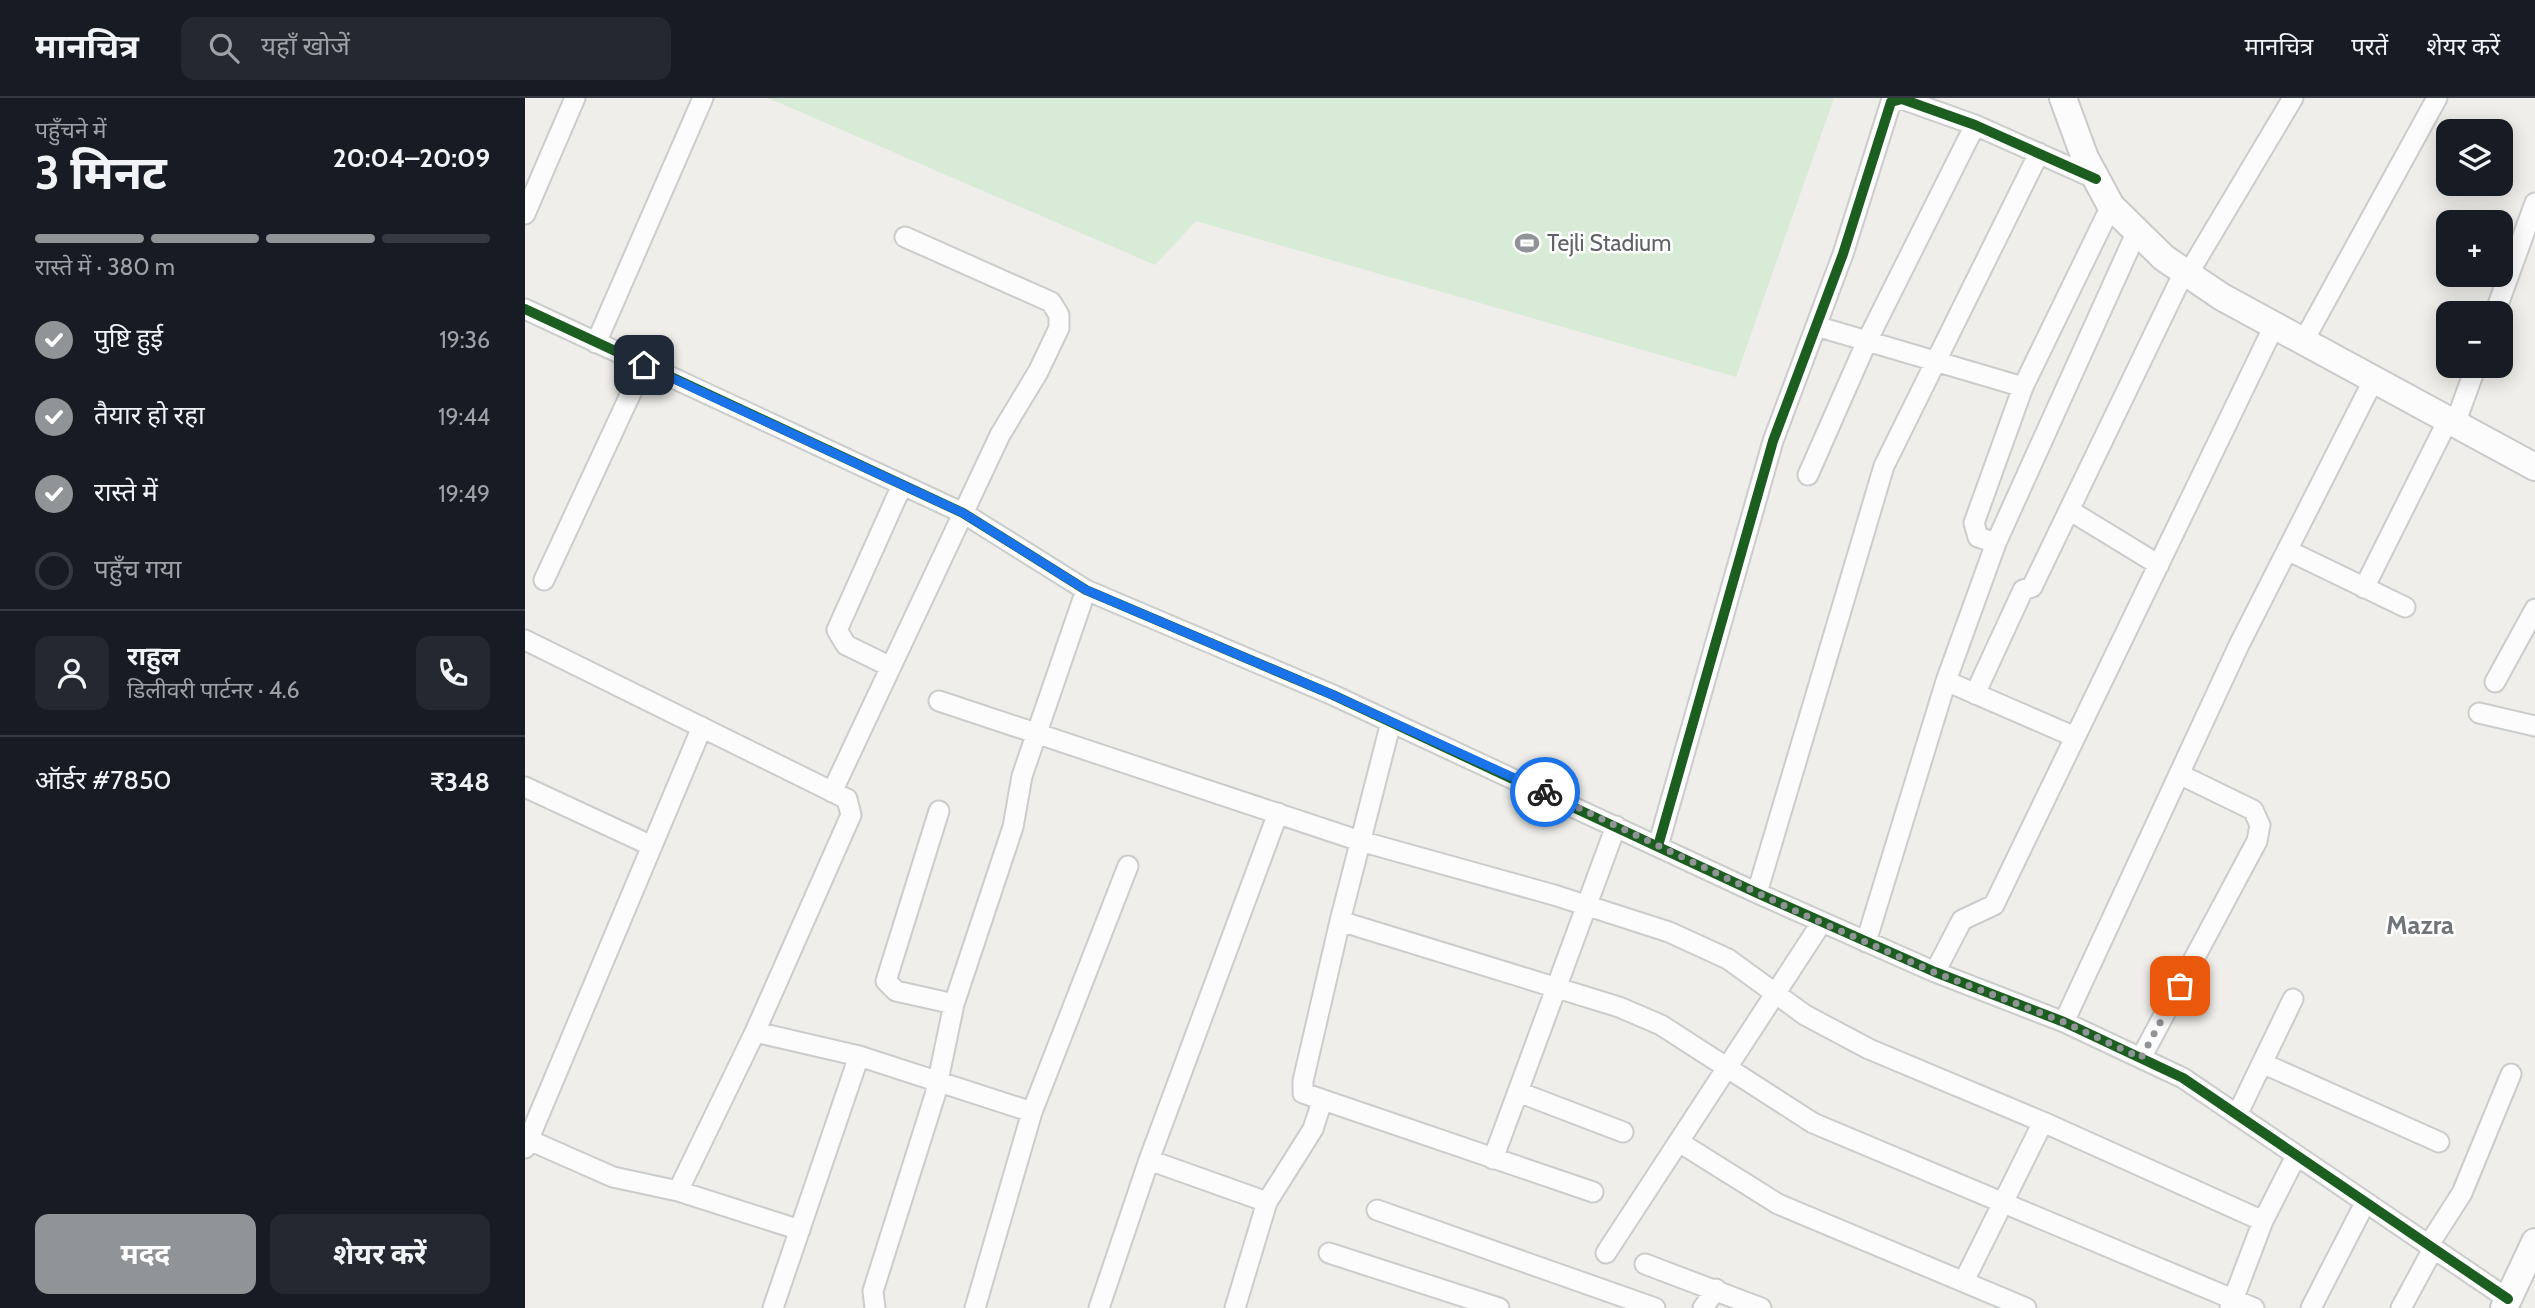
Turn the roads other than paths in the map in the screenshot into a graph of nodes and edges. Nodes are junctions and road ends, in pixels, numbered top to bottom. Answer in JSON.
{"nodes":[{"id":1,"x":575,"y":98,"type":"edge"},
{"id":2,"x":703,"y":98,"type":"edge"},
{"id":3,"x":2063,"y":98,"type":"edge"},
{"id":4,"x":2293,"y":98,"type":"edge"},
{"id":5,"x":2437,"y":98,"type":"edge"},
{"id":6,"x":1975,"y":125,"type":"junction"},
{"id":7,"x":2039,"y":153,"type":"junction"},
{"id":8,"x":2096,"y":179,"type":"junction"},
{"id":9,"x":2535,"y":203,"type":"edge"},
{"id":10,"x":2111,"y":205,"type":"junction"},
{"id":11,"x":525,"y":214,"type":"edge"},
{"id":12,"x":2137,"y":231,"type":"junction"},
{"id":13,"x":905,"y":237,"type":"dead end"},
{"id":14,"x":2186,"y":273,"type":"junction"},
{"id":15,"x":2499,"y":301,"type":"edge"},
{"id":16,"x":525,"y":309,"type":"edge"},
{"id":17,"x":1816,"y":326,"type":"junction"},
{"id":18,"x":2274,"y":326,"type":"junction"},
{"id":19,"x":1867,"y":341,"type":"junction"},
{"id":20,"x":2303,"y":342,"type":"junction"},
{"id":21,"x":596,"y":343,"type":"junction"},
{"id":22,"x":1936,"y":361,"type":"junction"},
{"id":23,"x":644,"y":365,"type":"junction"},
{"id":24,"x":2471,"y":378,"type":"edge"},
{"id":25,"x":2374,"y":379,"type":"junction"},
{"id":26,"x":2024,"y":387,"type":"junction"},
{"id":27,"x":2451,"y":422,"type":"junction"},
{"id":28,"x":2535,"y":467,"type":"edge"},
{"id":29,"x":1808,"y":475,"type":"dead end"},
{"id":30,"x":902,"y":485,"type":"junction"},
{"id":31,"x":2069,"y":510,"type":"junction"},
{"id":32,"x":963,"y":513,"type":"junction"},
{"id":33,"x":1996,"y":543,"type":"junction"},
{"id":34,"x":2287,"y":550,"type":"junction"},
{"id":35,"x":2159,"y":565,"type":"junction"},
{"id":36,"x":544,"y":580,"type":"dead end"},
{"id":37,"x":2364,"y":588,"type":"junction"},
{"id":38,"x":1086,"y":590,"type":"junction"},
{"id":39,"x":2405,"y":607,"type":"dead end"},
{"id":40,"x":2535,"y":608,"type":"edge"},
{"id":41,"x":525,"y":640,"type":"edge"},
{"id":42,"x":889,"y":666,"type":"junction"},
{"id":43,"x":1946,"y":681,"type":"junction"},
{"id":44,"x":2495,"y":682,"type":"dead end"},
{"id":45,"x":1975,"y":694,"type":"junction"},
{"id":46,"x":939,"y":701,"type":"dead end"},
{"id":47,"x":2479,"y":713,"type":"dead end"},
{"id":48,"x":1391,"y":722,"type":"junction"},
{"id":49,"x":2535,"y":726,"type":"edge"},
{"id":50,"x":702,"y":727,"type":"junction"},
{"id":51,"x":1037,"y":731,"type":"junction"},
{"id":52,"x":2075,"y":737,"type":"junction"},
{"id":53,"x":2179,"y":774,"type":"junction"},
{"id":54,"x":525,"y":787,"type":"edge"},
{"id":55,"x":832,"y":792,"type":"junction"},
{"id":56,"x":939,"y":811,"type":"dead end"},
{"id":57,"x":1278,"y":813,"type":"junction"},
{"id":58,"x":1616,"y":826,"type":"junction"},
{"id":59,"x":1360,"y":841,"type":"junction"},
{"id":60,"x":652,"y":846,"type":"junction"},
{"id":61,"x":1658,"y":846,"type":"junction"},
{"id":62,"x":1128,"y":866,"type":"dead end"},
{"id":63,"x":1757,"y":893,"type":"junction"},
{"id":64,"x":1587,"y":905,"type":"junction"},
{"id":65,"x":1340,"y":921,"type":"junction"},
{"id":66,"x":1822,"y":922,"type":"junction"},
{"id":67,"x":1866,"y":942,"type":"junction"},
{"id":68,"x":1934,"y":972,"type":"junction"},
{"id":69,"x":1557,"y":988,"type":"junction"},
{"id":70,"x":1774,"y":995,"type":"junction"},
{"id":71,"x":2293,"y":999,"type":"dead end"},
{"id":72,"x":954,"y":1004,"type":"junction"},
{"id":73,"x":2064,"y":1022,"type":"junction"},
{"id":74,"x":755,"y":1032,"type":"junction"},
{"id":75,"x":859,"y":1056,"type":"junction"},
{"id":76,"x":2141,"y":1058,"type":"junction"},
{"id":77,"x":2262,"y":1063,"type":"junction"},
{"id":78,"x":1727,"y":1068,"type":"junction"},
{"id":79,"x":2511,"y":1074,"type":"dead end"},
{"id":80,"x":937,"y":1082,"type":"junction"},
{"id":81,"x":1518,"y":1092,"type":"junction"},
{"id":82,"x":1322,"y":1101,"type":"junction"},
{"id":83,"x":1032,"y":1112,"type":"junction"},
{"id":84,"x":2237,"y":1115,"type":"junction"},
{"id":85,"x":2043,"y":1122,"type":"junction"},
{"id":86,"x":1623,"y":1132,"type":"dead end"},
{"id":87,"x":1679,"y":1142,"type":"junction"},
{"id":88,"x":2439,"y":1142,"type":"dead end"},
{"id":89,"x":527,"y":1144,"type":"edge"},
{"id":90,"x":2296,"y":1156,"type":"junction"},
{"id":91,"x":1493,"y":1159,"type":"junction"},
{"id":92,"x":1149,"y":1160,"type":"junction"},
{"id":93,"x":678,"y":1191,"type":"junction"},
{"id":94,"x":1593,"y":1192,"type":"dead end"},
{"id":95,"x":1267,"y":1202,"type":"junction"},
{"id":96,"x":2365,"y":1203,"type":"junction"},
{"id":97,"x":2002,"y":1204,"type":"junction"},
{"id":98,"x":1377,"y":1210,"type":"dead end"},
{"id":99,"x":2263,"y":1221,"type":"junction"},
{"id":100,"x":800,"y":1230,"type":"junction"},
{"id":101,"x":2535,"y":1241,"type":"edge"},
{"id":102,"x":2431,"y":1247,"type":"junction"},
{"id":103,"x":1606,"y":1252,"type":"dead end"},
{"id":104,"x":1329,"y":1253,"type":"dead end"},
{"id":105,"x":1645,"y":1264,"type":"dead end"},
{"id":106,"x":1964,"y":1282,"type":"junction"},
{"id":107,"x":1716,"y":1289,"type":"junction"},
{"id":108,"x":2506,"y":1303,"type":"edge"},
{"id":109,"x":2232,"y":1304,"type":"edge"},
{"id":110,"x":2315,"y":1307,"type":"edge"},
{"id":111,"x":773,"y":1308,"type":"edge"},
{"id":112,"x":874,"y":1308,"type":"edge"},
{"id":113,"x":975,"y":1308,"type":"edge"},
{"id":114,"x":1099,"y":1308,"type":"edge"},
{"id":115,"x":1235,"y":1308,"type":"edge"},
{"id":116,"x":1496,"y":1308,"type":"edge"},
{"id":117,"x":1655,"y":1308,"type":"edge"},
{"id":118,"x":1703,"y":1308,"type":"edge"},
{"id":119,"x":1761,"y":1308,"type":"edge"},
{"id":120,"x":2026,"y":1308,"type":"edge"},
{"id":121,"x":2253,"y":1308,"type":"edge"},
{"id":122,"x":2401,"y":1308,"type":"edge"}],
"edges":[{"from":1,"to":11,"type":"street"},
{"from":2,"to":21,"type":"street"},
{"from":3,"to":8,"type":"street"},
{"from":4,"to":14,"type":"street"},
{"from":5,"to":20,"type":"street"},
{"from":6,"to":7,"type":"street"},
{"from":6,"to":17,"type":"street"},
{"from":6,"to":19,"type":"street"},
{"from":7,"to":8,"type":"street"},
{"from":7,"to":22,"type":"street"},
{"from":8,"to":10,"type":"street"},
{"from":9,"to":15,"type":"street"},
{"from":10,"to":12,"type":"street"},
{"from":10,"to":26,"type":"street"},
{"from":12,"to":14,"type":"street"},
{"from":12,"to":33,"type":"street"},
{"from":13,"to":32,"type":"street"},
{"from":14,"to":18,"type":"street"},
{"from":14,"to":31,"type":"street"},
{"from":16,"to":21,"type":"street"},
{"from":17,"to":19,"type":"street"},
{"from":17,"to":61,"type":"street"},
{"from":18,"to":20,"type":"street"},
{"from":18,"to":35,"type":"street"},
{"from":19,"to":22,"type":"street"},
{"from":19,"to":29,"type":"street"},
{"from":20,"to":25,"type":"street"},
{"from":21,"to":23,"type":"street"},
{"from":22,"to":26,"type":"street"},
{"from":22,"to":63,"type":"street"},
{"from":23,"to":30,"type":"street"},
{"from":23,"to":36,"type":"street"},
{"from":24,"to":27,"type":"street"},
{"from":25,"to":27,"type":"street"},
{"from":25,"to":34,"type":"street"},
{"from":26,"to":33,"type":"street"},
{"from":27,"to":28,"type":"street"},
{"from":27,"to":37,"type":"street"},
{"from":30,"to":32,"type":"street"},
{"from":30,"to":42,"type":"street"},
{"from":31,"to":35,"type":"street"},
{"from":31,"to":45,"type":"street"},
{"from":32,"to":38,"type":"street"},
{"from":32,"to":42,"type":"street"},
{"from":33,"to":43,"type":"street"},
{"from":34,"to":37,"type":"street"},
{"from":34,"to":53,"type":"street"},
{"from":35,"to":52,"type":"street"},
{"from":37,"to":39,"type":"street"},
{"from":38,"to":48,"type":"street"},
{"from":38,"to":51,"type":"street"},
{"from":40,"to":44,"type":"street"},
{"from":41,"to":50,"type":"street"},
{"from":42,"to":55,"type":"street"},
{"from":43,"to":45,"type":"street"},
{"from":43,"to":67,"type":"street"},
{"from":45,"to":52,"type":"street"},
{"from":46,"to":51,"type":"street"},
{"from":47,"to":49,"type":"street"},
{"from":48,"to":58,"type":"street"},
{"from":48,"to":59,"type":"street"},
{"from":50,"to":55,"type":"street"},
{"from":50,"to":60,"type":"street"},
{"from":51,"to":57,"type":"street"},
{"from":51,"to":72,"type":"street"},
{"from":52,"to":68,"type":"street"},
{"from":53,"to":73,"type":"street"},
{"from":53,"to":76,"type":"street"},
{"from":54,"to":60,"type":"street"},
{"from":55,"to":74,"type":"street"},
{"from":56,"to":72,"type":"street"},
{"from":57,"to":59,"type":"street"},
{"from":57,"to":92,"type":"street"},
{"from":58,"to":61,"type":"street"},
{"from":58,"to":64,"type":"street"},
{"from":59,"to":64,"type":"street"},
{"from":59,"to":65,"type":"street"},
{"from":60,"to":89,"type":"street"},
{"from":61,"to":63,"type":"street"},
{"from":62,"to":83,"type":"street"},
{"from":63,"to":66,"type":"street"},
{"from":64,"to":69,"type":"street"},
{"from":64,"to":70,"type":"street"},
{"from":65,"to":69,"type":"street"},
{"from":65,"to":82,"type":"street"},
{"from":66,"to":67,"type":"street"},
{"from":66,"to":70,"type":"street"},
{"from":67,"to":68,"type":"street"},
{"from":68,"to":73,"type":"street"},
{"from":69,"to":78,"type":"street"},
{"from":69,"to":81,"type":"street"},
{"from":70,"to":78,"type":"street"},
{"from":70,"to":85,"type":"street"},
{"from":71,"to":77,"type":"street"},
{"from":72,"to":80,"type":"street"},
{"from":73,"to":76,"type":"street"},
{"from":74,"to":75,"type":"street"},
{"from":74,"to":93,"type":"street"},
{"from":75,"to":80,"type":"street"},
{"from":75,"to":100,"type":"street"},
{"from":76,"to":84,"type":"street"},
{"from":77,"to":84,"type":"street"},
{"from":77,"to":88,"type":"street"},
{"from":78,"to":87,"type":"street"},
{"from":78,"to":97,"type":"street"},
{"from":79,"to":102,"type":"street"},
{"from":80,"to":83,"type":"street"},
{"from":80,"to":112,"type":"street"},
{"from":81,"to":86,"type":"street"},
{"from":81,"to":91,"type":"street"},
{"from":82,"to":91,"type":"street"},
{"from":82,"to":95,"type":"street"},
{"from":83,"to":113,"type":"street"},
{"from":84,"to":90,"type":"street"},
{"from":85,"to":97,"type":"street"},
{"from":85,"to":99,"type":"street"},
{"from":87,"to":103,"type":"street"},
{"from":87,"to":106,"type":"street"},
{"from":89,"to":93,"type":"street"},
{"from":90,"to":96,"type":"street"},
{"from":90,"to":99,"type":"street"},
{"from":91,"to":94,"type":"street"},
{"from":92,"to":95,"type":"street"},
{"from":92,"to":114,"type":"street"},
{"from":93,"to":100,"type":"street"},
{"from":95,"to":115,"type":"street"},
{"from":96,"to":102,"type":"street"},
{"from":96,"to":110,"type":"street"},
{"from":97,"to":106,"type":"street"},
{"from":97,"to":109,"type":"street"},
{"from":98,"to":117,"type":"street"},
{"from":99,"to":109,"type":"street"},
{"from":100,"to":111,"type":"street"},
{"from":101,"to":108,"type":"street"},
{"from":102,"to":108,"type":"street"},
{"from":102,"to":122,"type":"street"},
{"from":104,"to":116,"type":"street"},
{"from":105,"to":107,"type":"street"},
{"from":106,"to":120,"type":"street"},
{"from":107,"to":118,"type":"street"},
{"from":107,"to":119,"type":"street"},
{"from":109,"to":121,"type":"street"}]}
